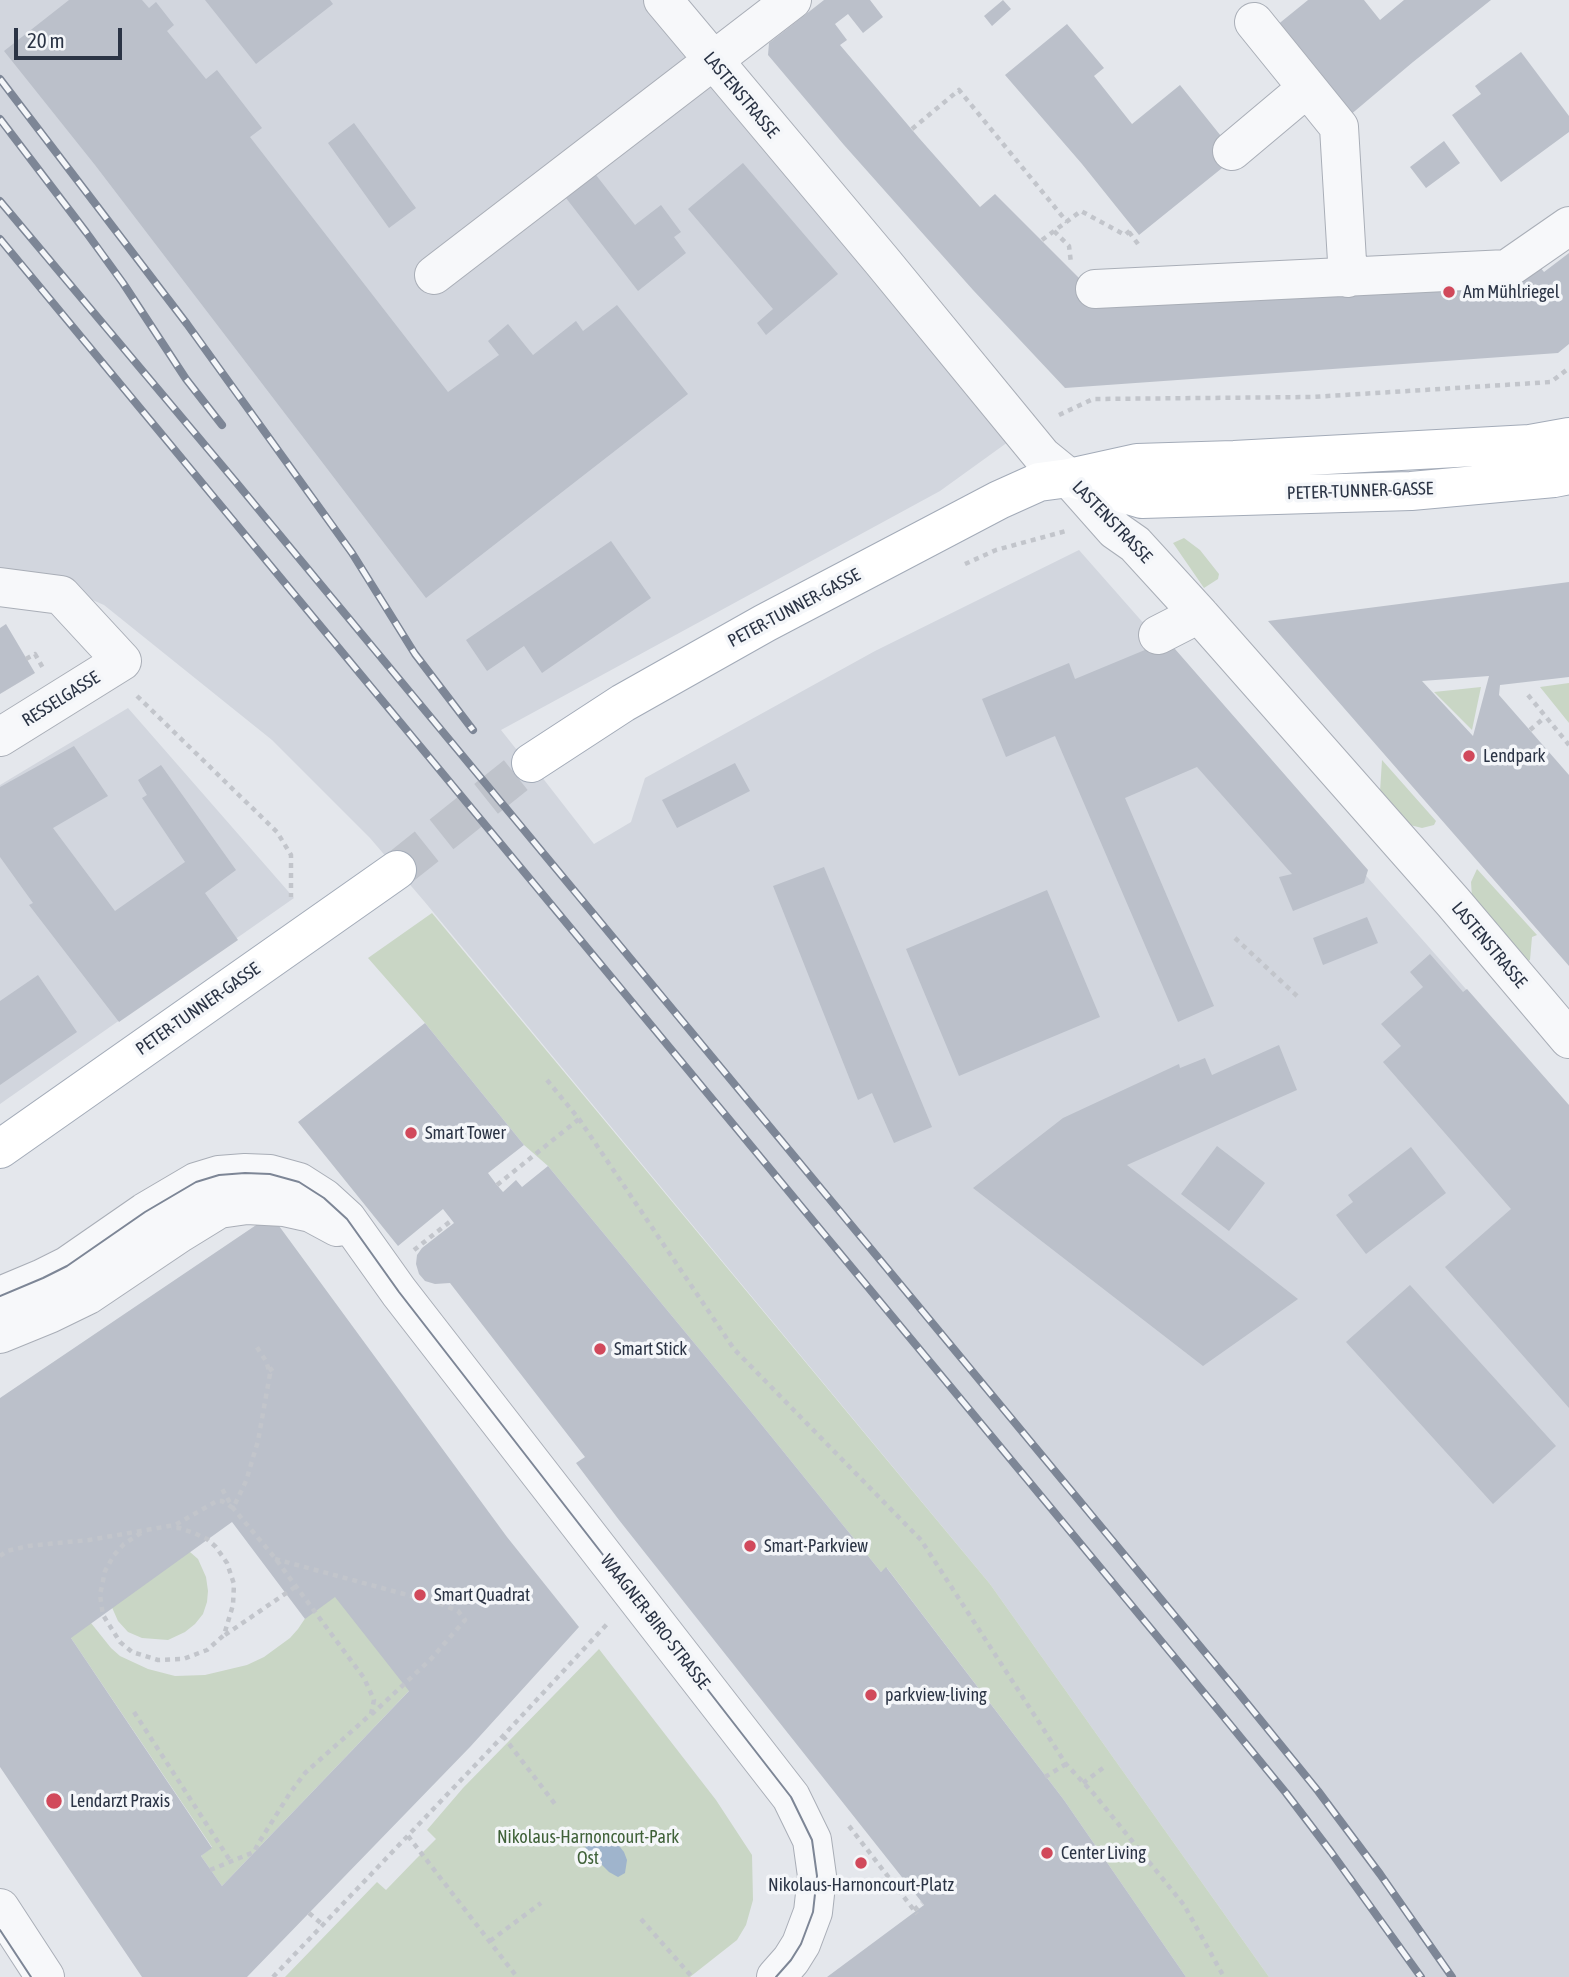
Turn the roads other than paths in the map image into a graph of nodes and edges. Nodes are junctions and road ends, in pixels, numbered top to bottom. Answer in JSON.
{"nodes":[{"id":1,"x":663,"y":0,"type":"edge"},
{"id":2,"x":792,"y":0,"type":"edge"},
{"id":3,"x":1254,"y":22,"type":"dead end"},
{"id":4,"x":712,"y":61,"type":"junction"},
{"id":5,"x":1307,"y":88,"type":"junction"},
{"id":6,"x":1232,"y":151,"type":"dead end"},
{"id":7,"x":1569,"y":226,"type":"edge"},
{"id":8,"x":434,"y":275,"type":"dead end"},
{"id":9,"x":1348,"y":278,"type":"junction"},
{"id":10,"x":1095,"y":289,"type":"dead end"},
{"id":11,"x":1569,"y":437,"type":"edge"},
{"id":12,"x":1569,"y":475,"type":"edge"},
{"id":13,"x":1069,"y":478,"type":"junction"},
{"id":14,"x":0,"y":587,"type":"edge"},
{"id":15,"x":1199,"y":614,"type":"junction"},
{"id":16,"x":1158,"y":635,"type":"dead end"},
{"id":17,"x":0,"y":737,"type":"edge"},
{"id":18,"x":531,"y":763,"type":"tunnel mouth"},
{"id":19,"x":397,"y":870,"type":"tunnel mouth"},
{"id":20,"x":1569,"y":1039,"type":"edge"},
{"id":21,"x":0,"y":1149,"type":"edge"},
{"id":22,"x":368,"y":1250,"type":"junction"},
{"id":23,"x":0,"y":1296,"type":"edge"},
{"id":24,"x":0,"y":1334,"type":"edge"},
{"id":25,"x":0,"y":1908,"type":"edge"},
{"id":26,"x":45,"y":1977,"type":"edge"},
{"id":27,"x":776,"y":1977,"type":"edge"}],
"edges":[{"from":1,"to":4,"type":"street","name":"LASTENSTRASSE"},
{"from":2,"to":4,"type":"street"},
{"from":3,"to":5,"type":"street"},
{"from":4,"to":8,"type":"street"},
{"from":4,"to":13,"type":"street","name":"LASTENSTRASSE"},
{"from":5,"to":6,"type":"street"},
{"from":5,"to":9,"type":"street"},
{"from":7,"to":9,"type":"street"},
{"from":9,"to":10,"type":"street"},
{"from":11,"to":13,"type":"main road","name":"PETER-TUNNER-GASSE"},
{"from":12,"to":13,"type":"main road","name":"PETER-TUNNER-GASSE"},
{"from":13,"to":15,"type":"street","name":"LASTENSTRASSE"},
{"from":13,"to":18,"type":"main road","name":"PETER-TUNNER-GASSE"},
{"from":14,"to":17,"type":"street","name":"RESSELGASSE"},
{"from":15,"to":16,"type":"street"},
{"from":15,"to":20,"type":"street","name":"LASTENSTRASSE"},
{"from":19,"to":21,"type":"main road","name":"PETER-TUNNER-GASSE"},
{"from":22,"to":23,"type":"street"},
{"from":22,"to":24,"type":"street"},
{"from":22,"to":27,"type":"street","name":"WAAGNER-BIRO-STRASSE"},
{"from":25,"to":26,"type":"street"}]}
